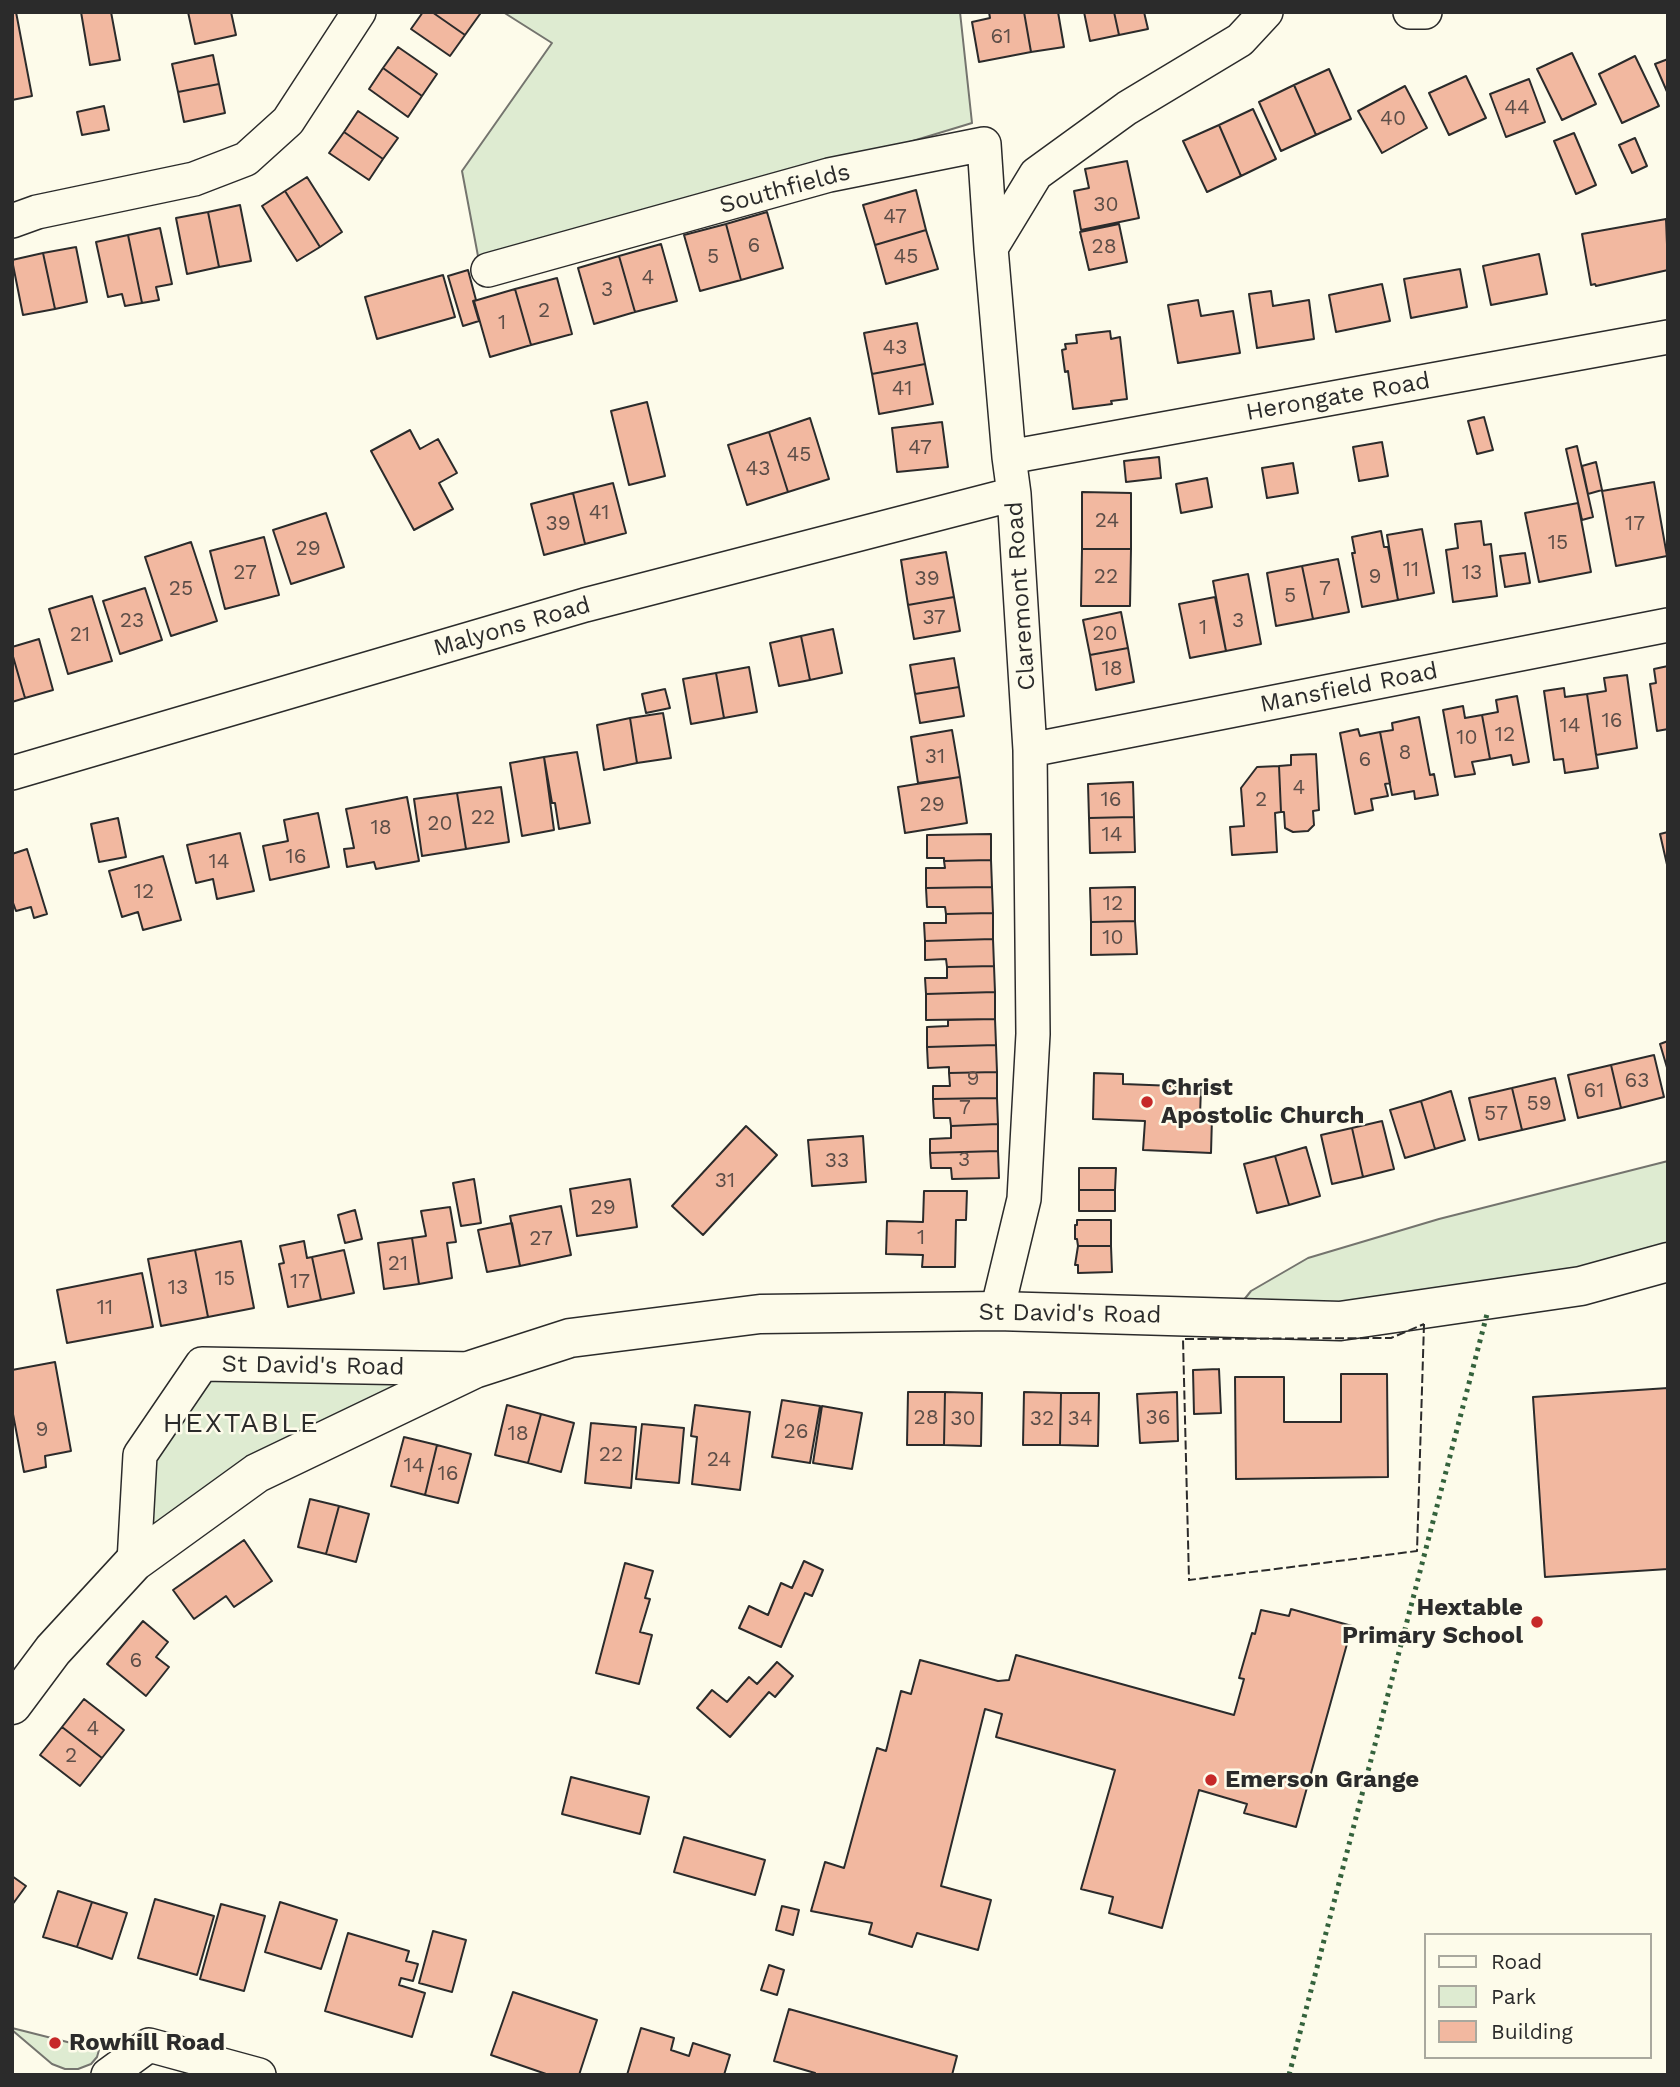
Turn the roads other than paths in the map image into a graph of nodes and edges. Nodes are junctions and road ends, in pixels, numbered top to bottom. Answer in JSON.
{"nodes":[{"id":1,"x":359,"y":12,"type":"edge"},
{"id":2,"x":1266,"y":12,"type":"edge"},
{"id":3,"x":1410,"y":12,"type":"edge"},
{"id":4,"x":1425,"y":12,"type":"edge"},
{"id":5,"x":12,"y":221,"type":"edge"},
{"id":6,"x":991,"y":248,"type":"junction"},
{"id":7,"x":488,"y":270,"type":"dead end"},
{"id":8,"x":1668,"y":337,"type":"edge"},
{"id":9,"x":1009,"y":457,"type":"junction"},
{"id":10,"x":1014,"y":494,"type":"junction"},
{"id":11,"x":1668,"y":625,"type":"edge"},
{"id":12,"x":1030,"y":750,"type":"junction"},
{"id":13,"x":12,"y":774,"type":"edge"},
{"id":14,"x":1668,"y":1262,"type":"edge"},
{"id":15,"x":997,"y":1311,"type":"junction"},
{"id":16,"x":474,"y":1369,"type":"junction"},
{"id":17,"x":134,"y":1562,"type":"junction"},
{"id":18,"x":12,"y":1705,"type":"edge"},
{"id":19,"x":108,"y":2075,"type":"edge"},
{"id":20,"x":259,"y":2075,"type":"edge"}],
"edges":[{"from":1,"to":5,"type":"street"},
{"from":2,"to":6,"type":"street"},
{"from":3,"to":4,"type":"street"},
{"from":6,"to":7,"type":"street","name":"Southfields"},
{"from":6,"to":9,"type":"street","name":"Claremont Road"},
{"from":8,"to":9,"type":"street","name":"Herongate Road"},
{"from":9,"to":10,"type":"street","name":"Claremont Road"},
{"from":10,"to":12,"type":"street","name":"Claremont Road"},
{"from":10,"to":13,"type":"street","name":"Malyons Road"},
{"from":11,"to":12,"type":"street","name":"Mansfield Road"},
{"from":12,"to":15,"type":"street","name":"Claremont Road"},
{"from":14,"to":15,"type":"street","name":"St David's Road"},
{"from":15,"to":16,"type":"street","name":"St David's Road"},
{"from":16,"to":17,"type":"street","name":"St David's Road"},
{"from":16,"to":17,"type":"street","name":"St David's Road"},
{"from":17,"to":18,"type":"street","name":"St David's Road"},
{"from":19,"to":20,"type":"street"}]}
